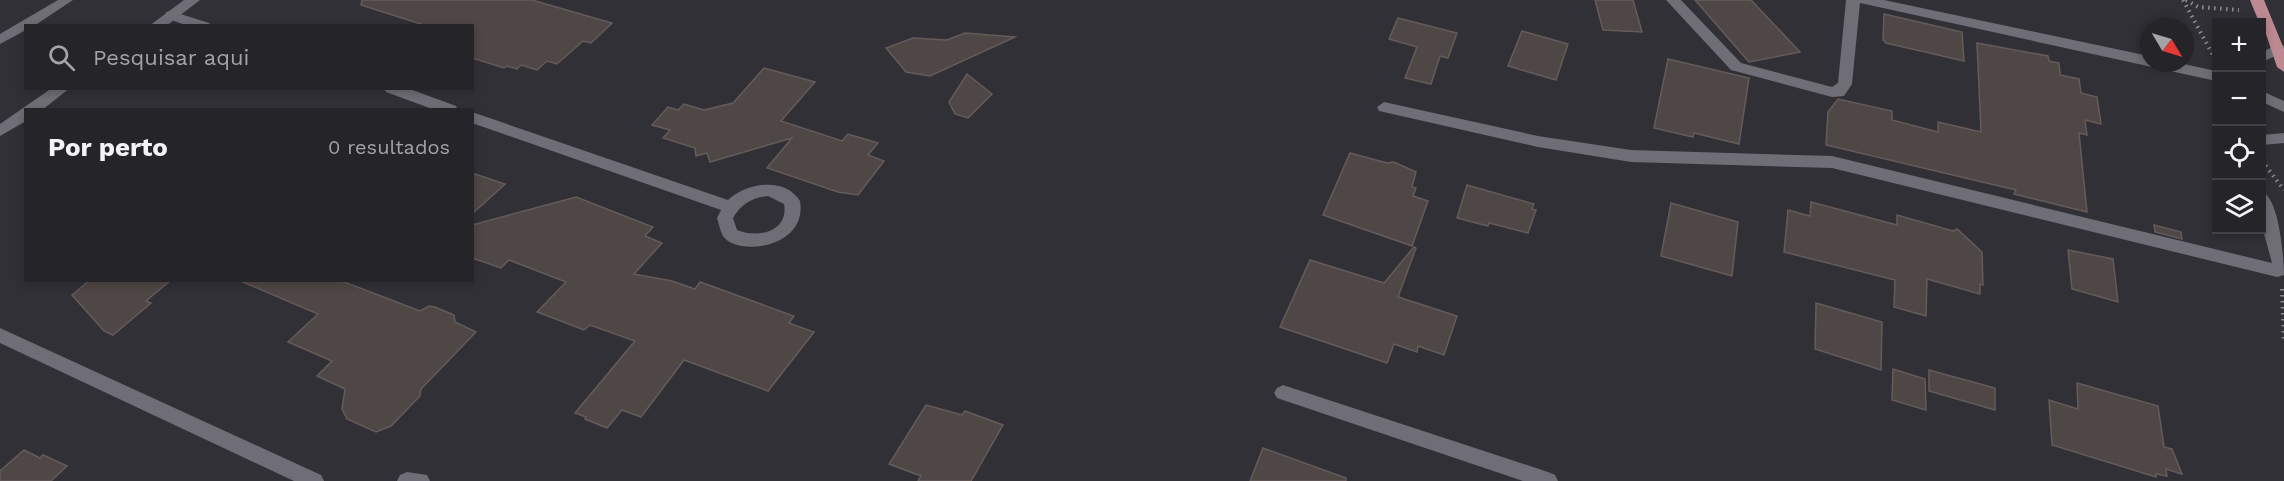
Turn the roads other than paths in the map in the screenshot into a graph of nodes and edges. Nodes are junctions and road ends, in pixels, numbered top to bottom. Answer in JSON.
{"nodes":[{"id":1,"x":67,"y":0,"type":"edge"},
{"id":2,"x":193,"y":0,"type":"edge"},
{"id":3,"x":1673,"y":0,"type":"edge"},
{"id":4,"x":1853,"y":0,"type":"edge"},
{"id":5,"x":1864,"y":0,"type":"edge"},
{"id":6,"x":2258,"y":5,"type":"edge"},
{"id":7,"x":171,"y":15,"type":"junction"},
{"id":8,"x":27,"y":24,"type":"edge"},
{"id":9,"x":159,"y":24,"type":"edge"},
{"id":10,"x":198,"y":24,"type":"edge"},
{"id":11,"x":24,"y":26,"type":"edge"},
{"id":12,"x":0,"y":40,"type":"edge"},
{"id":13,"x":2279,"y":49,"type":"junction"},
{"id":14,"x":2266,"y":55,"type":"edge"},
{"id":15,"x":2140,"y":59,"type":"edge"},
{"id":16,"x":2284,"y":67,"type":"edge"},
{"id":17,"x":2194,"y":71,"type":"edge"},
{"id":18,"x":2212,"y":75,"type":"edge"},
{"id":19,"x":60,"y":90,"type":"edge"},
{"id":20,"x":396,"y":90,"type":"edge"},
{"id":21,"x":2266,"y":98,"type":"edge"},
{"id":22,"x":1384,"y":107,"type":"dead end"},
{"id":23,"x":2284,"y":107,"type":"edge"},
{"id":24,"x":35,"y":108,"type":"edge"},
{"id":25,"x":446,"y":108,"type":"edge"},
{"id":26,"x":24,"y":115,"type":"edge"},
{"id":27,"x":474,"y":118,"type":"edge"},
{"id":28,"x":0,"y":131,"type":"edge"},
{"id":29,"x":2284,"y":138,"type":"edge"},
{"id":30,"x":2266,"y":140,"type":"edge"},
{"id":31,"x":730,"y":207,"type":"dead end"},
{"id":32,"x":2266,"y":213,"type":"edge"},
{"id":33,"x":0,"y":335,"type":"edge"},
{"id":34,"x":1283,"y":393,"type":"dead end"},
{"id":35,"x":314,"y":481,"type":"edge"},
{"id":36,"x":407,"y":481,"type":"edge"},
{"id":37,"x":420,"y":481,"type":"edge"},
{"id":38,"x":1548,"y":481,"type":"edge"}],
"edges":[{"from":1,"to":8,"type":"lane"},
{"from":2,"to":7,"type":"street"},
{"from":3,"to":4,"type":"street"},
{"from":5,"to":15,"type":"street"},
{"from":6,"to":13,"type":"main road"},
{"from":7,"to":9,"type":"street"},
{"from":7,"to":10,"type":"street"},
{"from":11,"to":12,"type":"lane"},
{"from":13,"to":14,"type":"street"},
{"from":13,"to":16,"type":"main road"},
{"from":17,"to":18,"type":"street"},
{"from":19,"to":24,"type":"street"},
{"from":20,"to":25,"type":"street"},
{"from":21,"to":23,"type":"street"},
{"from":22,"to":32,"type":"street"},
{"from":26,"to":28,"type":"street"},
{"from":27,"to":31,"type":"street"},
{"from":29,"to":30,"type":"street"},
{"from":33,"to":35,"type":"street"},
{"from":34,"to":38,"type":"street"},
{"from":36,"to":37,"type":"street"}]}
